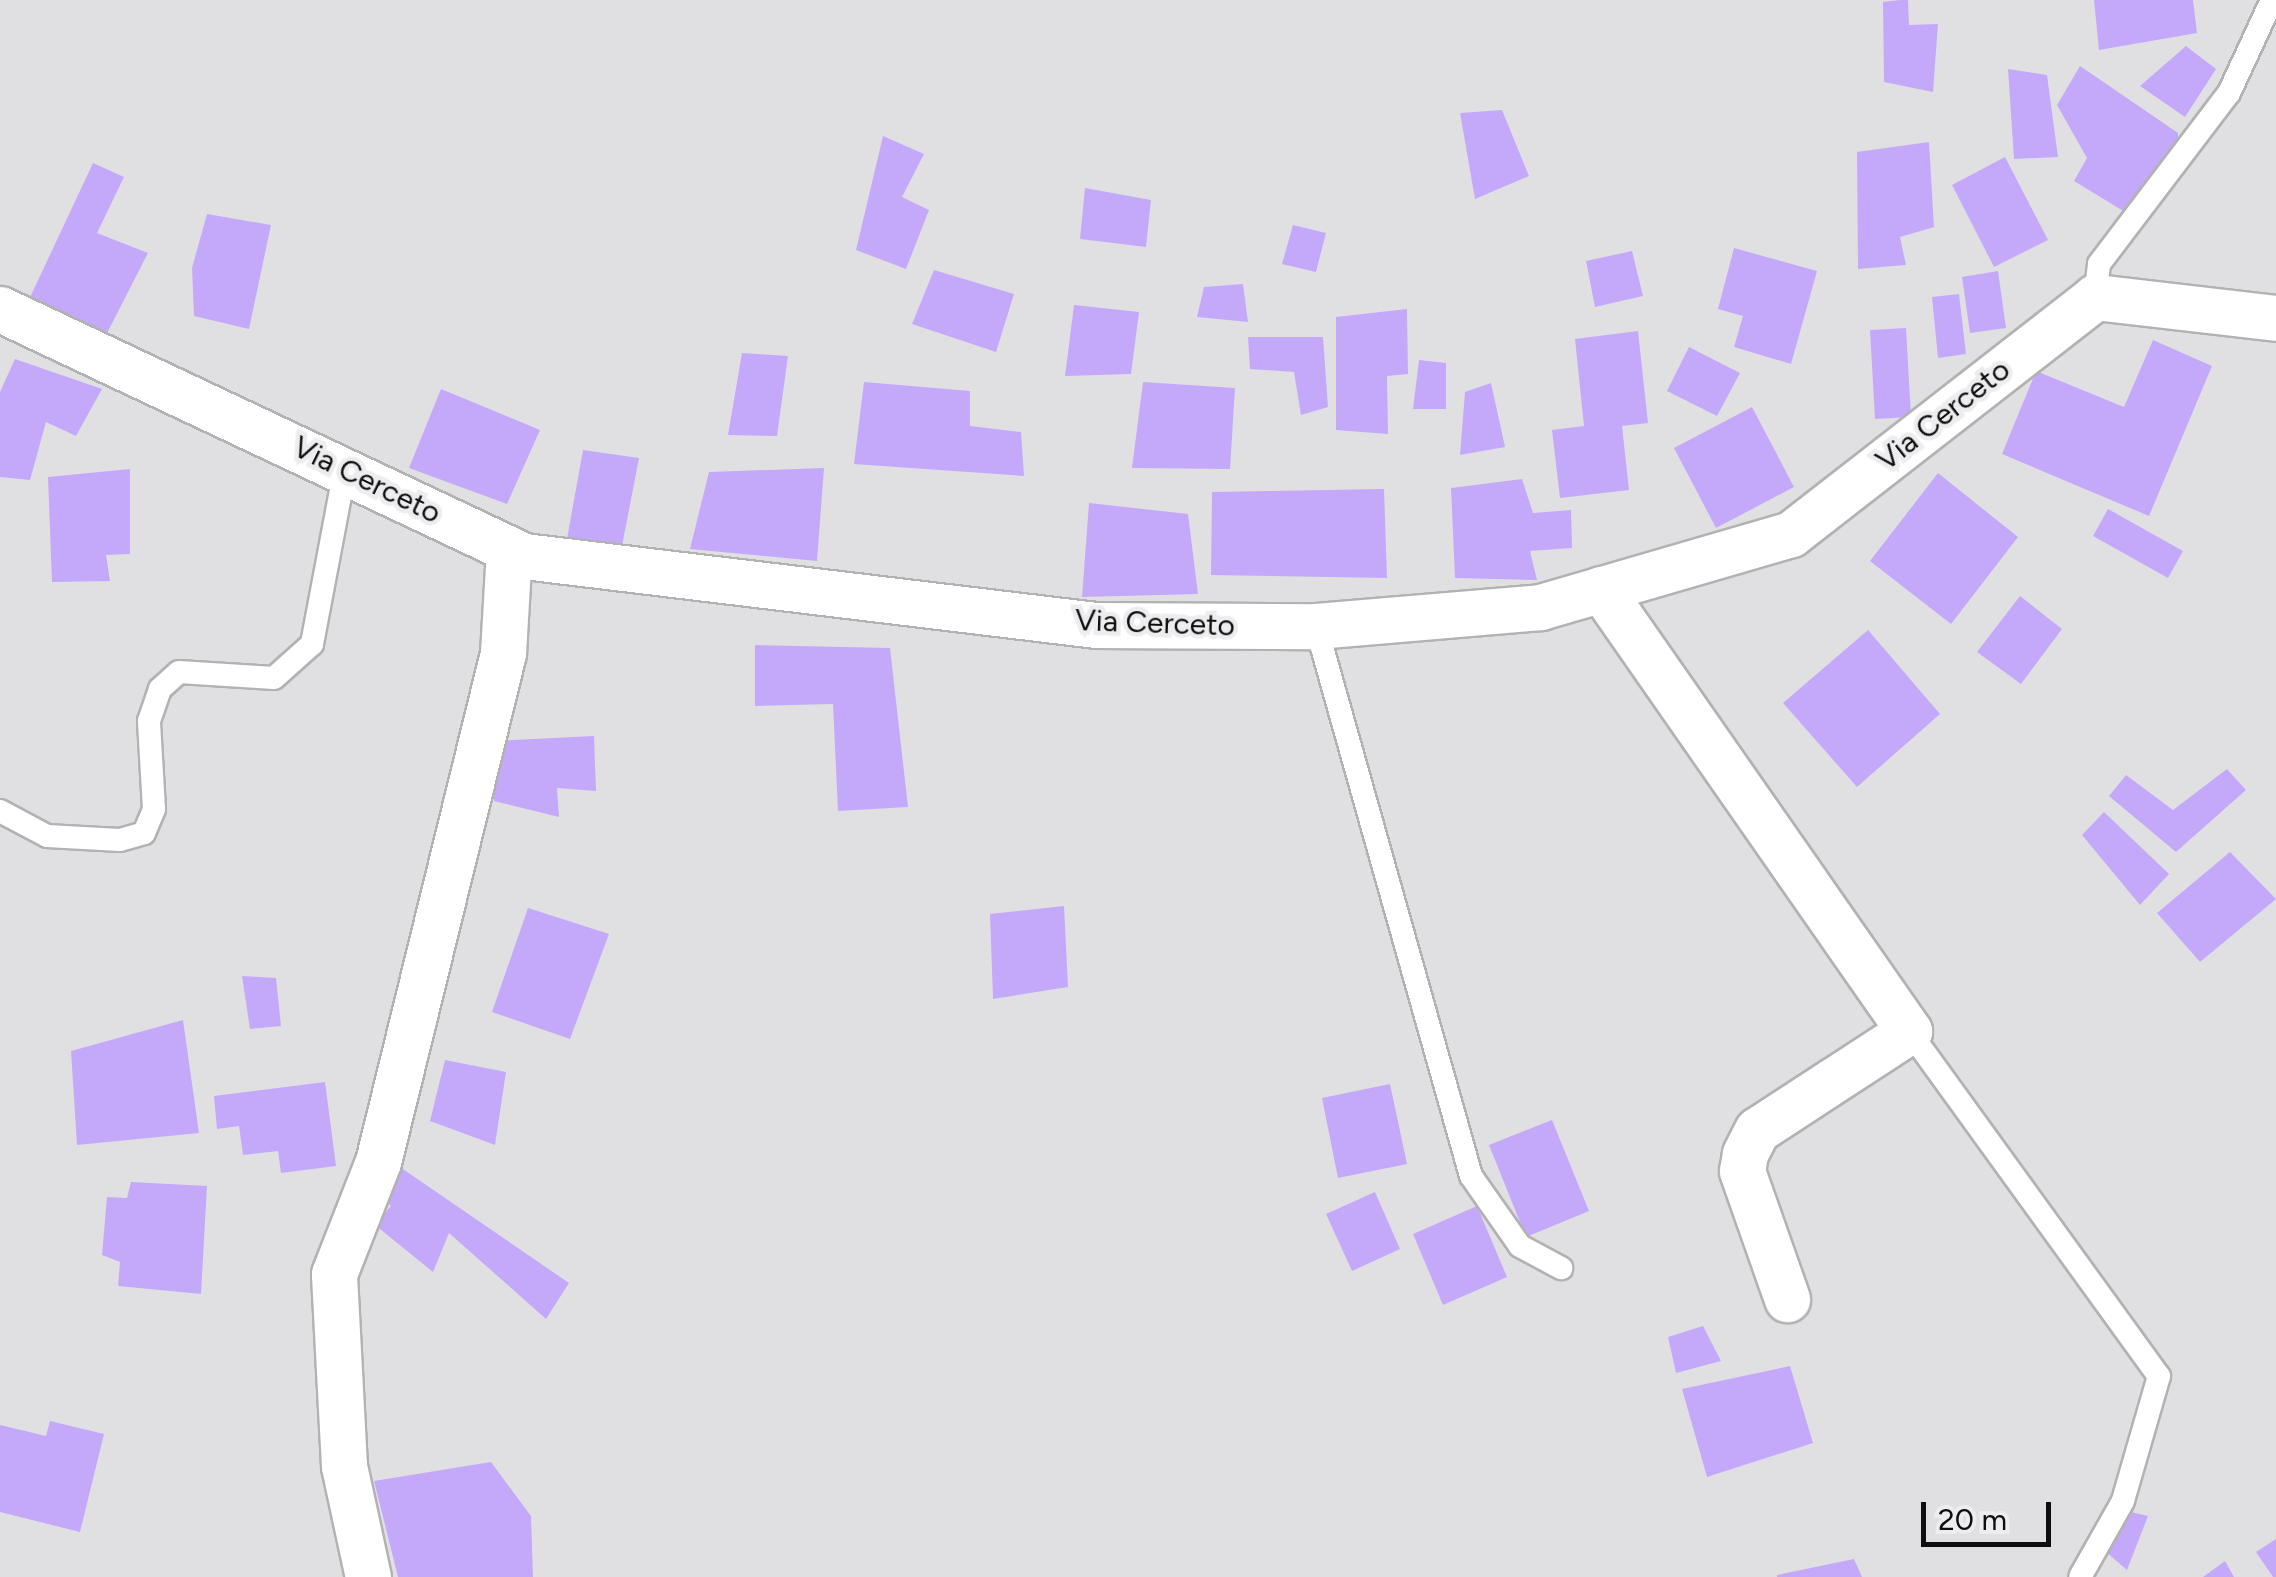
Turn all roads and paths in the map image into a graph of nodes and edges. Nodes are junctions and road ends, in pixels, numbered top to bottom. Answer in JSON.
{"nodes":[{"id":1,"x":2272,"y":0,"type":"edge"},
{"id":2,"x":2095,"y":297,"type":"junction"},
{"id":3,"x":0,"y":309,"type":"edge"},
{"id":4,"x":2276,"y":318,"type":"edge"},
{"id":5,"x":345,"y":470,"type":"junction"},
{"id":6,"x":510,"y":550,"type":"junction"},
{"id":7,"x":1601,"y":590,"type":"junction"},
{"id":8,"x":1316,"y":626,"type":"junction"},
{"id":9,"x":0,"y":811,"type":"edge"},
{"id":10,"x":1909,"y":1031,"type":"junction"},
{"id":11,"x":1561,"y":1268,"type":"dead end"},
{"id":12,"x":1786,"y":1299,"type":"dead end"},
{"id":13,"x":368,"y":1577,"type":"edge"},
{"id":14,"x":2080,"y":1577,"type":"edge"}],
"edges":[{"from":1,"to":2,"type":"lane"},
{"from":2,"to":4,"type":"street"},
{"from":2,"to":7,"type":"street","name":"Via Cerceto"},
{"from":3,"to":5,"type":"street","name":"Via Cerceto"},
{"from":5,"to":6,"type":"street","name":"Via Cerceto"},
{"from":5,"to":9,"type":"lane"},
{"from":6,"to":8,"type":"street","name":"Via Cerceto"},
{"from":6,"to":13,"type":"street"},
{"from":7,"to":8,"type":"street","name":"Via Cerceto"},
{"from":7,"to":10,"type":"street"},
{"from":8,"to":11,"type":"lane"},
{"from":10,"to":12,"type":"street"},
{"from":10,"to":14,"type":"lane"}]}
